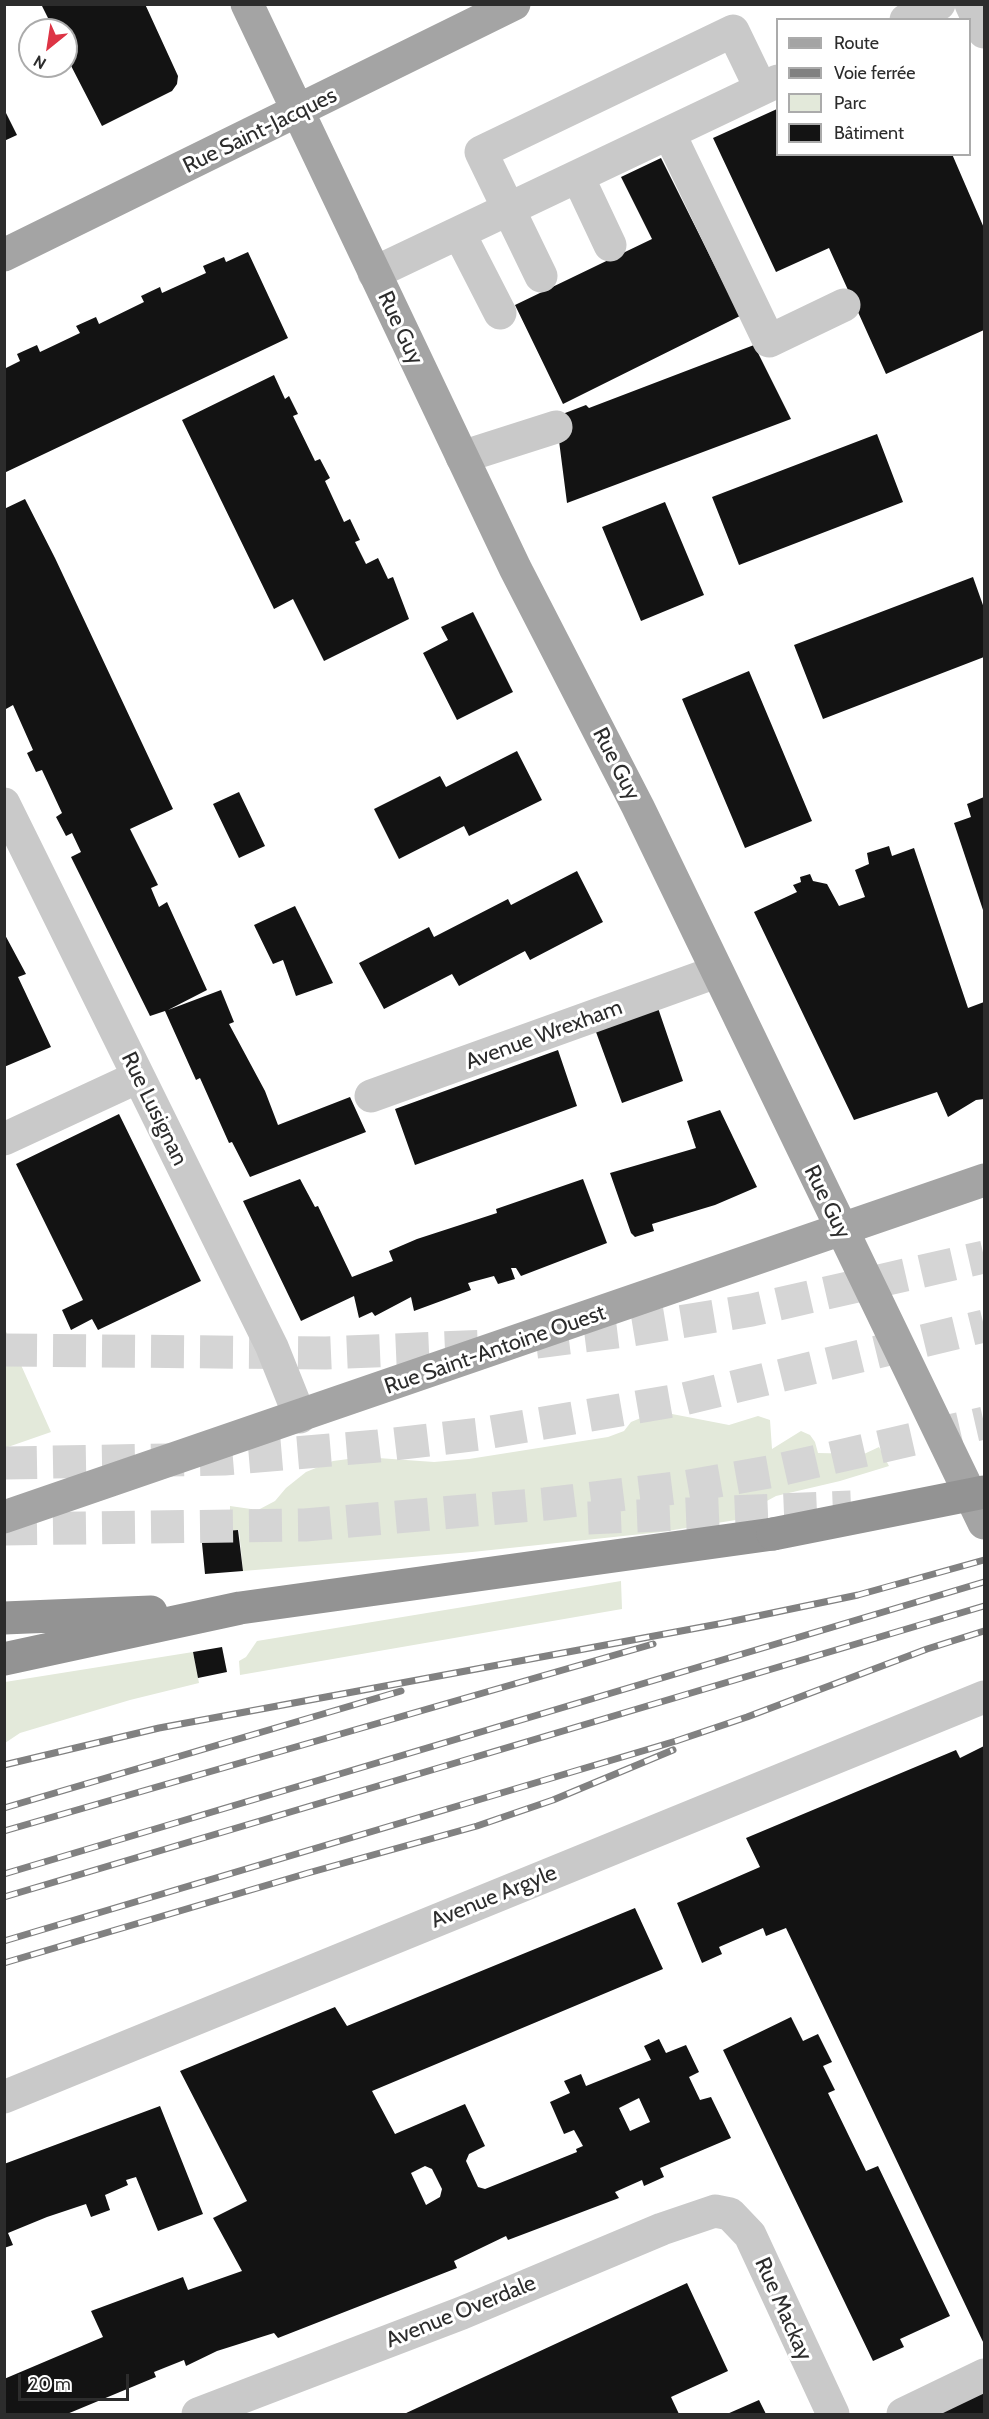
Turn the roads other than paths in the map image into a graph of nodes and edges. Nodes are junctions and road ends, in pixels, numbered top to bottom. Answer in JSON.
{"nodes":[{"id":1,"x":247,"y":4,"type":"edge"},
{"id":2,"x":514,"y":4,"type":"edge"},
{"id":3,"x":939,"y":4,"type":"edge"},
{"id":4,"x":971,"y":4,"type":"edge"},
{"id":5,"x":910,"y":18,"type":"edge"},
{"id":6,"x":984,"y":32,"type":"edge"},
{"id":7,"x":769,"y":85,"type":"edge"},
{"id":8,"x":299,"y":112,"type":"junction"},
{"id":9,"x":669,"y":133,"type":"junction"},
{"id":10,"x":578,"y":177,"type":"junction"},
{"id":11,"x":509,"y":210,"type":"junction"},
{"id":12,"x":459,"y":233,"type":"junction"},
{"id":13,"x":610,"y":245,"type":"dead end"},
{"id":14,"x":4,"y":255,"type":"edge"},
{"id":15,"x":374,"y":273,"type":"junction"},
{"id":16,"x":541,"y":276,"type":"dead end"},
{"id":17,"x":844,"y":305,"type":"dead end"},
{"id":18,"x":500,"y":313,"type":"dead end"},
{"id":19,"x":556,"y":427,"type":"dead end"},
{"id":20,"x":462,"y":457,"type":"junction"},
{"id":21,"x":4,"y":804,"type":"edge"},
{"id":22,"x":716,"y":972,"type":"junction"},
{"id":23,"x":138,"y":1077,"type":"junction"},
{"id":24,"x":371,"y":1096,"type":"dead end"},
{"id":25,"x":4,"y":1139,"type":"edge"},
{"id":26,"x":984,"y":1180,"type":"edge"},
{"id":27,"x":840,"y":1230,"type":"junction"},
{"id":28,"x":300,"y":1417,"type":"junction"},
{"id":29,"x":984,"y":1492,"type":"edge"},
{"id":30,"x":4,"y":1517,"type":"edge"},
{"id":31,"x":984,"y":1524,"type":"edge"},
{"id":32,"x":240,"y":1608,"type":"junction"},
{"id":33,"x":4,"y":1618,"type":"edge"},
{"id":34,"x":4,"y":1659,"type":"edge"},
{"id":35,"x":984,"y":1697,"type":"edge"},
{"id":36,"x":4,"y":2097,"type":"edge"},
{"id":37,"x":723,"y":2212,"type":"joint"},
{"id":38,"x":984,"y":2375,"type":"edge"},
{"id":39,"x":198,"y":2415,"type":"edge"},
{"id":40,"x":833,"y":2415,"type":"edge"},
{"id":41,"x":903,"y":2415,"type":"edge"}],
"edges":[{"from":1,"to":8,"type":"main road","name":"Rue Guy"},
{"from":2,"to":8,"type":"main road","name":"Rue Saint-Jacques"},
{"from":3,"to":5,"type":"street"},
{"from":4,"to":6,"type":"street"},
{"from":7,"to":9,"type":"street"},
{"from":7,"to":11,"type":"street"},
{"from":8,"to":14,"type":"main road","name":"Rue Saint-Jacques"},
{"from":8,"to":15,"type":"main road","name":"Rue Guy"},
{"from":9,"to":10,"type":"street"},
{"from":9,"to":17,"type":"street"},
{"from":10,"to":11,"type":"street"},
{"from":10,"to":13,"type":"street"},
{"from":11,"to":12,"type":"street"},
{"from":11,"to":16,"type":"street"},
{"from":12,"to":15,"type":"street"},
{"from":12,"to":18,"type":"street"},
{"from":15,"to":20,"type":"main road","name":"Rue Guy"},
{"from":19,"to":20,"type":"street"},
{"from":20,"to":22,"type":"main road","name":"Rue Guy"},
{"from":21,"to":23,"type":"street","name":"Rue Lusignan"},
{"from":22,"to":24,"type":"street","name":"Avenue Wrexham"},
{"from":22,"to":27,"type":"main road","name":"Rue Guy"},
{"from":23,"to":25,"type":"street"},
{"from":23,"to":28,"type":"street","name":"Rue Lusignan"},
{"from":26,"to":27,"type":"main road","name":"Rue Saint-Antoine Ouest"},
{"from":27,"to":28,"type":"main road","name":"Rue Saint-Antoine Ouest"},
{"from":27,"to":31,"type":"main road","name":"Rue Guy"},
{"from":28,"to":30,"type":"main road","name":"Rue Saint-Antoine Ouest"},
{"from":29,"to":32,"type":"highway","bridge":true},
{"from":32,"to":33,"type":"highway"},
{"from":32,"to":34,"type":"highway"},
{"from":35,"to":36,"type":"street","name":"Avenue Argyle"},
{"from":37,"to":39,"type":"street","name":"Avenue Overdale"},
{"from":37,"to":40,"type":"street","name":"Rue Mackay"},
{"from":38,"to":41,"type":"street"}]}
